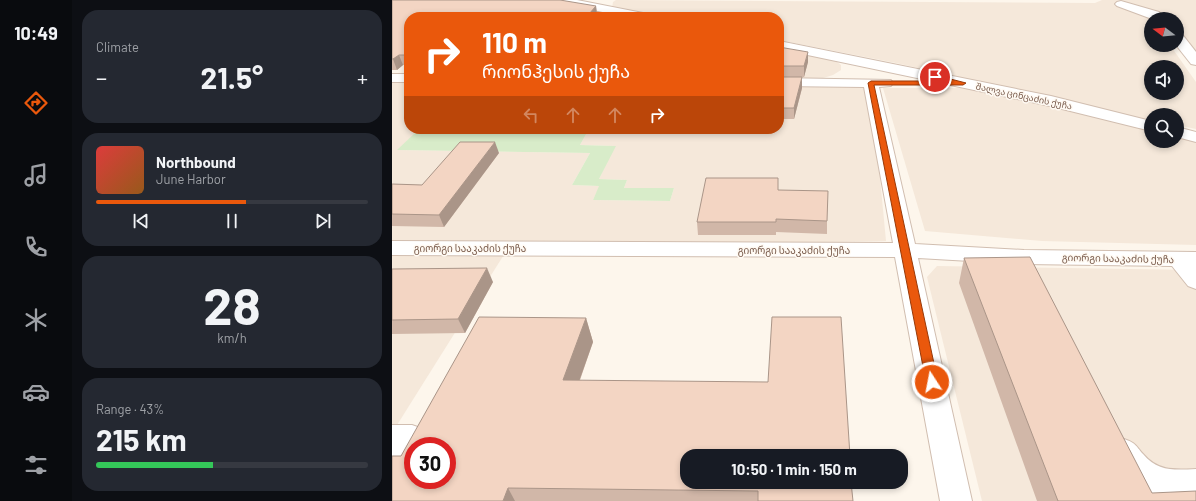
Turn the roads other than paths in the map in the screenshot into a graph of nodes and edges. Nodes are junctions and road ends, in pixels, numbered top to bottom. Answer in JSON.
{"nodes":[{"id":1,"x":560,"y":0,"type":"edge"},
{"id":2,"x":1121,"y":4,"type":"dead end"},
{"id":3,"x":619,"y":12,"type":"edge"},
{"id":4,"x":1146,"y":12,"type":"edge"},
{"id":5,"x":784,"y":46,"type":"edge"},
{"id":6,"x":1184,"y":46,"type":"edge"},
{"id":7,"x":837,"y":57,"type":"junction"},
{"id":8,"x":1196,"y":61,"type":"edge"},
{"id":9,"x":392,"y":78,"type":"edge"},
{"id":10,"x":404,"y":78,"type":"edge"},
{"id":11,"x":784,"y":82,"type":"edge"},
{"id":12,"x":825,"y":82,"type":"junction"},
{"id":13,"x":871,"y":83,"type":"junction"},
{"id":14,"x":963,"y":83,"type":"junction"},
{"id":15,"x":1144,"y":124,"type":"edge"},
{"id":16,"x":1184,"y":134,"type":"edge"},
{"id":17,"x":1196,"y":137,"type":"edge"},
{"id":18,"x":392,"y":248,"type":"edge"},
{"id":19,"x":905,"y":250,"type":"junction"},
{"id":20,"x":1024,"y":257,"type":"junction"},
{"id":21,"x":1187,"y":259,"type":"edge"},
{"id":22,"x":1196,"y":281,"type":"edge"},
{"id":23,"x":1038,"y":284,"type":"edge"},
{"id":24,"x":1113,"y":429,"type":"edge"},
{"id":25,"x":392,"y":438,"type":"edge"},
{"id":26,"x":392,"y":472,"type":"edge"},
{"id":27,"x":1196,"y":484,"type":"edge"},
{"id":28,"x":956,"y":501,"type":"edge"}],
"edges":[{"from":1,"to":3,"type":"street"},
{"from":2,"to":4,"type":"street"},
{"from":5,"to":7,"type":"street","name":"შალვა ცინცაძის ქუჩა"},
{"from":6,"to":8,"type":"street"},
{"from":7,"to":12,"type":"street"},
{"from":7,"to":14,"type":"street","name":"შალვა ცინცაძის ქუჩა"},
{"from":9,"to":10,"type":"street"},
{"from":11,"to":12,"type":"street"},
{"from":12,"to":13,"type":"street"},
{"from":13,"to":14,"type":"street"},
{"from":13,"to":19,"type":"street"},
{"from":14,"to":15,"type":"street","name":"შალვა ცინცაძის ქუჩა"},
{"from":16,"to":17,"type":"street"},
{"from":18,"to":19,"type":"street","name":"გიორგი სააკაძის ქუჩა"},
{"from":19,"to":20,"type":"street","name":"გიორგი სააკაძის ქუჩა"},
{"from":19,"to":28,"type":"street"},
{"from":20,"to":21,"type":"street","name":"გიორგი სააკაძის ქუჩა"},
{"from":20,"to":23,"type":"street"},
{"from":21,"to":22,"type":"street"},
{"from":24,"to":27,"type":"street"},
{"from":25,"to":26,"type":"street"}]}
